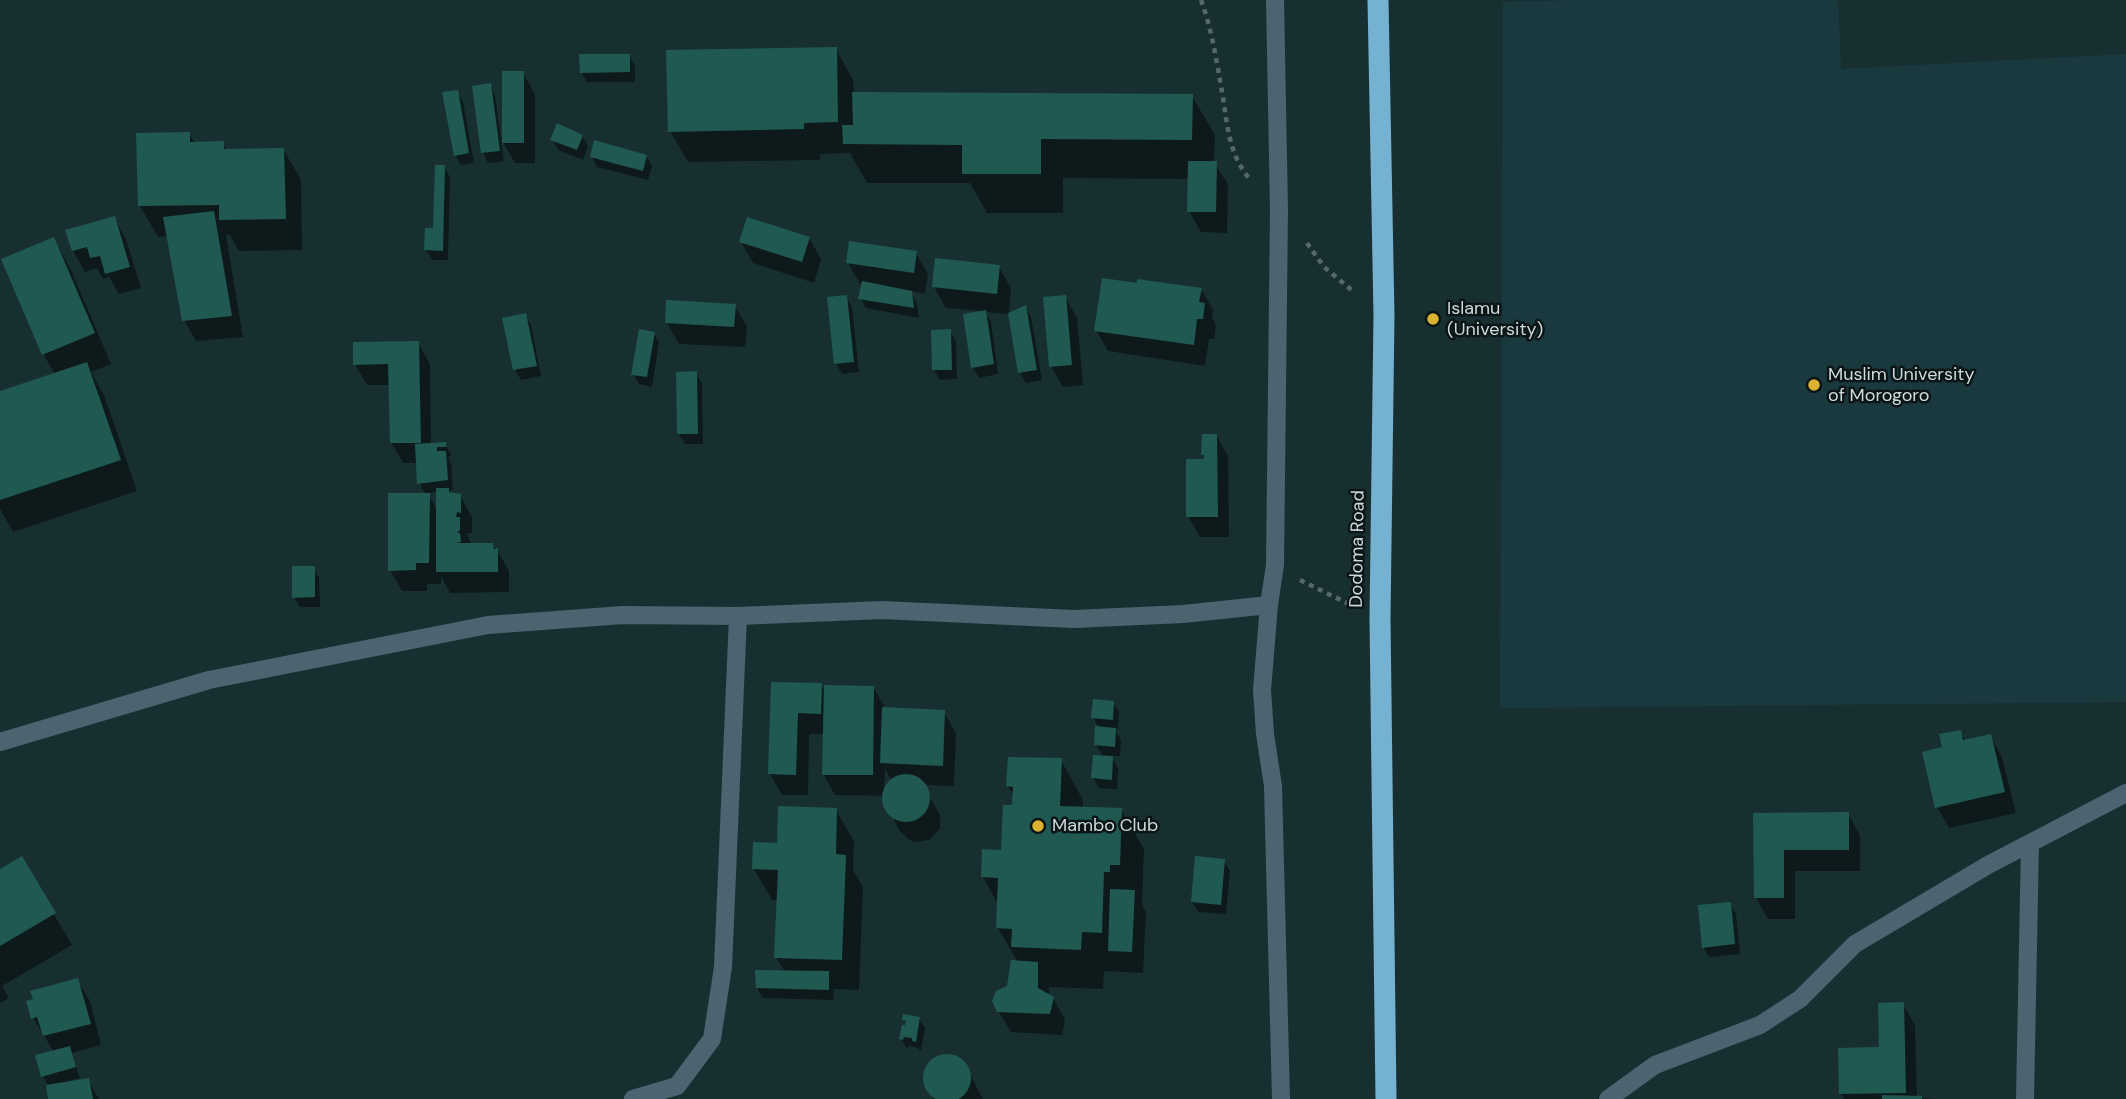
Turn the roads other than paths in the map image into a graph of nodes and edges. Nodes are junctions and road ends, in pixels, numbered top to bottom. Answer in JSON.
{"nodes":[{"id":1,"x":1275,"y":0,"type":"edge"},
{"id":2,"x":1378,"y":0,"type":"edge"},
{"id":3,"x":1269,"y":605,"type":"junction"},
{"id":4,"x":738,"y":616,"type":"junction"},
{"id":5,"x":0,"y":742,"type":"edge"},
{"id":6,"x":2126,"y":793,"type":"edge"},
{"id":7,"x":2030,"y":843,"type":"junction"},
{"id":8,"x":633,"y":1099,"type":"edge"},
{"id":9,"x":1281,"y":1099,"type":"edge"},
{"id":10,"x":1386,"y":1099,"type":"edge"},
{"id":11,"x":1608,"y":1099,"type":"edge"},
{"id":12,"x":2025,"y":1099,"type":"edge"}],
"edges":[{"from":1,"to":3,"type":"street"},
{"from":2,"to":10,"type":"highway","name":"Dodoma Road"},
{"from":3,"to":4,"type":"street"},
{"from":3,"to":9,"type":"street"},
{"from":4,"to":5,"type":"street"},
{"from":4,"to":8,"type":"street"},
{"from":6,"to":7,"type":"street"},
{"from":7,"to":11,"type":"street"},
{"from":7,"to":12,"type":"street"}]}
